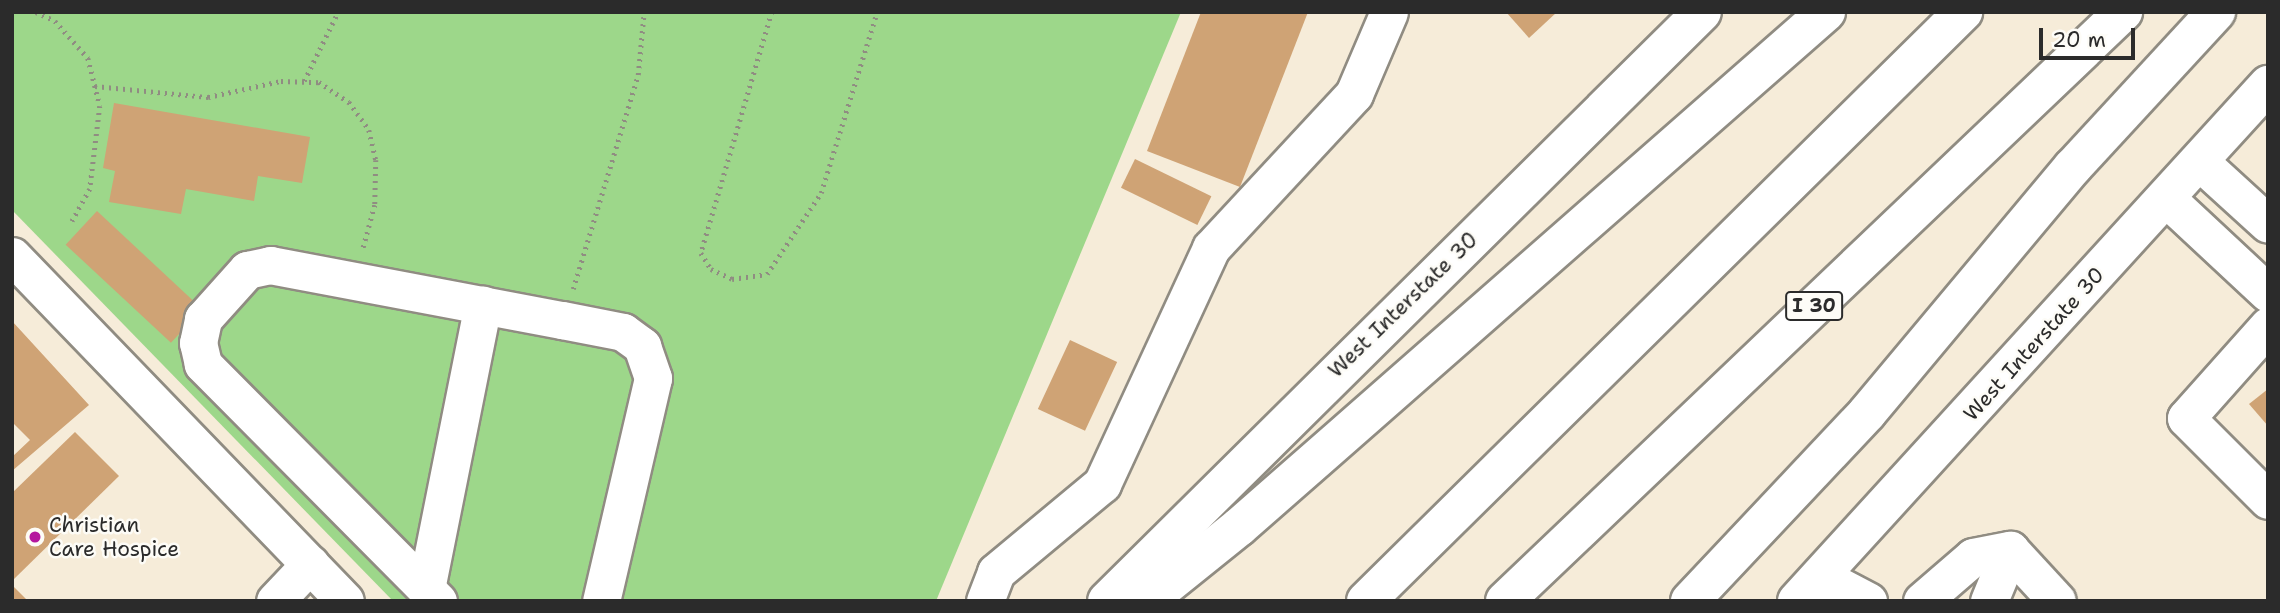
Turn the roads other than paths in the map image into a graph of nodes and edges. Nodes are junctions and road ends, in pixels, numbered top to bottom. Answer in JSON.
{"nodes":[{"id":1,"x":1389,"y":12,"type":"edge"},
{"id":2,"x":1702,"y":12,"type":"edge"},
{"id":3,"x":1826,"y":12,"type":"edge"},
{"id":4,"x":1963,"y":12,"type":"edge"},
{"id":5,"x":2123,"y":12,"type":"edge"},
{"id":6,"x":2216,"y":12,"type":"edge"},
{"id":7,"x":2268,"y":85,"type":"edge"},
{"id":8,"x":2199,"y":161,"type":"junction"},
{"id":9,"x":2166,"y":198,"type":"junction"},
{"id":10,"x":2268,"y":224,"type":"edge"},
{"id":11,"x":12,"y":256,"type":"edge"},
{"id":12,"x":2268,"y":293,"type":"edge"},
{"id":13,"x":483,"y":305,"type":"junction"},
{"id":14,"x":2268,"y":326,"type":"edge"},
{"id":15,"x":2268,"y":500,"type":"edge"},
{"id":16,"x":2010,"y":550,"type":"junction"},
{"id":17,"x":310,"y":564,"type":"junction"},
{"id":18,"x":1809,"y":589,"type":"edge"},
{"id":19,"x":432,"y":595,"type":"edge"},
{"id":20,"x":275,"y":601,"type":"edge"},
{"id":21,"x":345,"y":601,"type":"edge"},
{"id":22,"x":601,"y":601,"type":"edge"},
{"id":23,"x":985,"y":601,"type":"edge"},
{"id":24,"x":1107,"y":601,"type":"edge"},
{"id":25,"x":1147,"y":601,"type":"edge"},
{"id":26,"x":1366,"y":601,"type":"edge"},
{"id":27,"x":1505,"y":601,"type":"edge"},
{"id":28,"x":1690,"y":601,"type":"edge"},
{"id":29,"x":1867,"y":601,"type":"edge"},
{"id":30,"x":1922,"y":601,"type":"edge"},
{"id":31,"x":1989,"y":601,"type":"edge"},
{"id":32,"x":2057,"y":601,"type":"edge"}],
"edges":[{"from":1,"to":23,"type":"lane"},
{"from":2,"to":24,"type":"main road","name":"West Interstate 30"},
{"from":3,"to":25,"type":"main road"},
{"from":4,"to":26,"type":"main road"},
{"from":5,"to":27,"type":"main road","number":"I 30"},
{"from":6,"to":28,"type":"main road"},
{"from":7,"to":8,"type":"main road","name":"West Interstate 30"},
{"from":8,"to":9,"type":"main road","name":"West Interstate 30"},
{"from":8,"to":10,"type":"lane"},
{"from":9,"to":12,"type":"lane"},
{"from":9,"to":18,"type":"main road","name":"West Interstate 30"},
{"from":11,"to":17,"type":"lane"},
{"from":13,"to":19,"type":"lane"},
{"from":13,"to":19,"type":"lane"},
{"from":13,"to":22,"type":"lane"},
{"from":14,"to":15,"type":"lane"},
{"from":16,"to":30,"type":"lane"},
{"from":16,"to":31,"type":"lane"},
{"from":16,"to":32,"type":"lane"},
{"from":17,"to":20,"type":"lane"},
{"from":17,"to":21,"type":"lane"},
{"from":18,"to":29,"type":"lane"}]}
